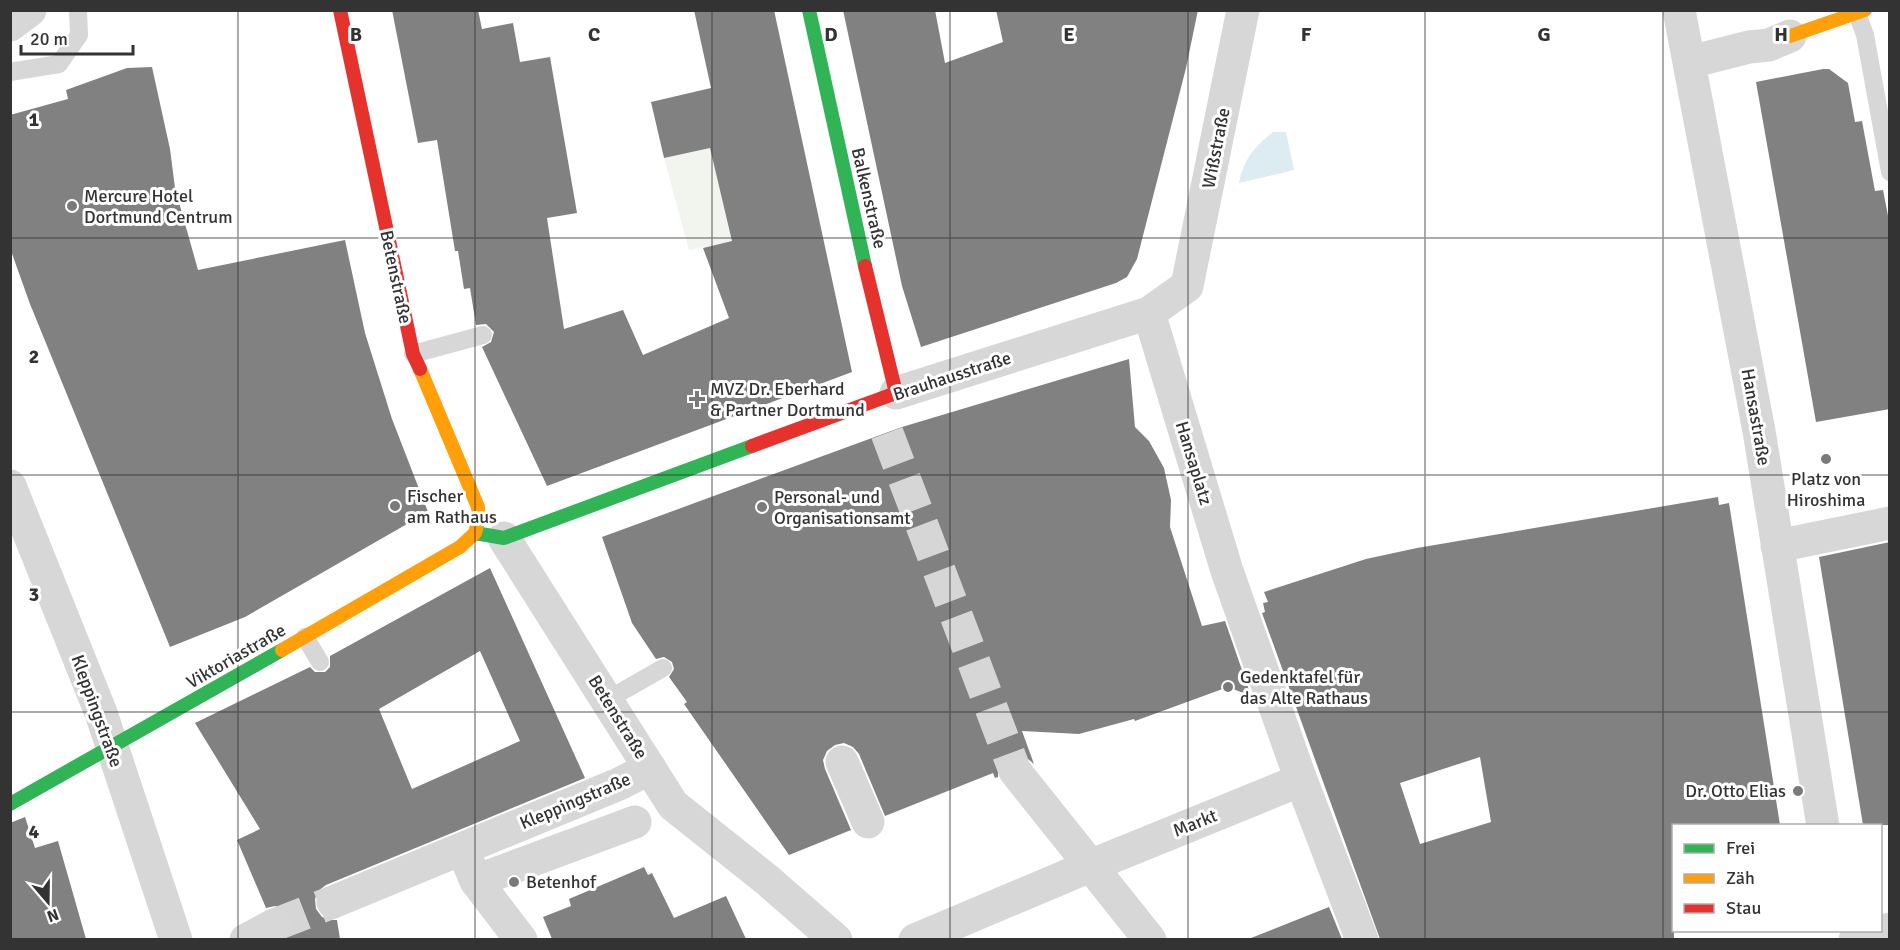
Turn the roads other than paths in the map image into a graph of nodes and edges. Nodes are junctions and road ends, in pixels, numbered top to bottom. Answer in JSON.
{"nodes":[{"id":1,"x":30,"y":10,"type":"edge"},
{"id":2,"x":78,"y":10,"type":"edge"},
{"id":3,"x":340,"y":10,"type":"edge"},
{"id":4,"x":809,"y":10,"type":"edge"},
{"id":5,"x":1243,"y":10,"type":"edge"},
{"id":6,"x":1679,"y":10,"type":"edge"},
{"id":7,"x":1861,"y":12,"type":"edge"},
{"id":8,"x":10,"y":25,"type":"edge"},
{"id":9,"x":1790,"y":36,"type":"joint"},
{"id":10,"x":1690,"y":62,"type":"junction"},
{"id":11,"x":10,"y":72,"type":"edge"},
{"id":12,"x":1890,"y":172,"type":"edge"},
{"id":13,"x":1187,"y":286,"type":"joint"},
{"id":14,"x":1149,"y":314,"type":"junction"},
{"id":15,"x":483,"y":335,"type":"dead end"},
{"id":16,"x":413,"y":354,"type":"junction"},
{"id":17,"x":896,"y":393,"type":"junction"},
{"id":18,"x":10,"y":486,"type":"edge"},
{"id":19,"x":1890,"y":523,"type":"edge"},
{"id":20,"x":489,"y":536,"type":"junction"},
{"id":21,"x":1777,"y":546,"type":"junction"},
{"id":22,"x":305,"y":637,"type":"junction"},
{"id":23,"x":320,"y":662,"type":"dead end"},
{"id":24,"x":663,"y":668,"type":"dead end"},
{"id":25,"x":607,"y":700,"type":"junction"},
{"id":26,"x":111,"y":748,"type":"junction"},
{"id":27,"x":842,"y":762,"type":"dead end"},
{"id":28,"x":650,"y":768,"type":"junction"},
{"id":29,"x":1014,"y":771,"type":"tunnel mouth"},
{"id":30,"x":1301,"y":780,"type":"junction"},
{"id":31,"x":10,"y":804,"type":"edge"},
{"id":32,"x":673,"y":805,"type":"junction"},
{"id":33,"x":868,"y":822,"type":"dead end"},
{"id":34,"x":1823,"y":824,"type":"edge"},
{"id":35,"x":540,"y":834,"type":"junction"},
{"id":36,"x":462,"y":849,"type":"junction"},
{"id":37,"x":1090,"y":866,"type":"junction"},
{"id":38,"x":476,"y":881,"type":"junction"},
{"id":39,"x":333,"y":902,"type":"tunnel mouth"},
{"id":40,"x":1880,"y":932,"type":"edge"},
{"id":41,"x":176,"y":939,"type":"edge"},
{"id":42,"x":521,"y":939,"type":"edge"},
{"id":43,"x":836,"y":939,"type":"edge"},
{"id":44,"x":915,"y":939,"type":"edge"},
{"id":45,"x":1150,"y":939,"type":"edge"},
{"id":46,"x":1362,"y":939,"type":"edge"},
{"id":47,"x":1855,"y":939,"type":"edge"}],
"edges":[{"from":1,"to":8,"type":"street"},
{"from":2,"to":11,"type":"lane"},
{"from":3,"to":16,"type":"street","name":"Betenstraße"},
{"from":4,"to":17,"type":"street","name":"Balkenstraße"},
{"from":5,"to":13,"type":"street","name":"Wißstraße"},
{"from":6,"to":10,"type":"street","name":"Hansastraße"},
{"from":7,"to":9,"type":"street"},
{"from":7,"to":12,"type":"lane"},
{"from":9,"to":10,"type":"street"},
{"from":10,"to":21,"type":"street","name":"Hansastraße"},
{"from":13,"to":14,"type":"street","name":"Brauhausstraße"},
{"from":14,"to":17,"type":"street","name":"Brauhausstraße"},
{"from":14,"to":30,"type":"street","name":"Hansaplatz"},
{"from":15,"to":16,"type":"lane"},
{"from":16,"to":20,"type":"street","name":"Betenstraße"},
{"from":17,"to":20,"type":"street","name":"Brauhausstraße"},
{"from":18,"to":26,"type":"street","name":"Kleppingstraße"},
{"from":19,"to":21,"type":"street"},
{"from":20,"to":22,"type":"street","name":"Viktoriastraße"},
{"from":20,"to":25,"type":"street","name":"Betenstraße"},
{"from":21,"to":34,"type":"street","name":"Hansastraße"},
{"from":22,"to":23,"type":"lane"},
{"from":22,"to":26,"type":"street","name":"Viktoriastraße"},
{"from":24,"to":25,"type":"lane"},
{"from":25,"to":28,"type":"street","name":"Betenstraße"},
{"from":26,"to":31,"type":"street","name":"Viktoriastraße"},
{"from":26,"to":41,"type":"street","name":"Kleppingstraße"},
{"from":27,"to":33,"type":"street"},
{"from":28,"to":32,"type":"street","name":"Betenstraße"},
{"from":28,"to":35,"type":"street","name":"Kleppingstraße"},
{"from":29,"to":37,"type":"street"},
{"from":30,"to":37,"type":"street","name":"Markt"},
{"from":30,"to":46,"type":"street"},
{"from":32,"to":35,"type":"street"},
{"from":32,"to":43,"type":"street","name":"Betenstraße"},
{"from":35,"to":36,"type":"street","name":"Kleppingstraße"},
{"from":35,"to":38,"type":"street"},
{"from":36,"to":38,"type":"street"},
{"from":36,"to":39,"type":"street","name":"Kleppingstraße"},
{"from":37,"to":44,"type":"street","name":"Markt"},
{"from":37,"to":45,"type":"street"},
{"from":38,"to":42,"type":"street"},
{"from":40,"to":47,"type":"street"}]}
